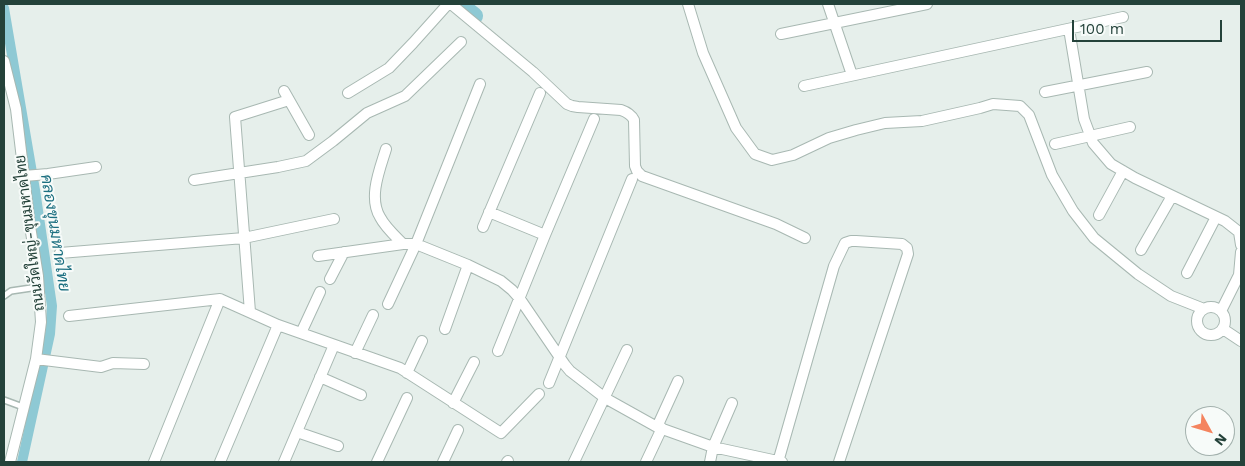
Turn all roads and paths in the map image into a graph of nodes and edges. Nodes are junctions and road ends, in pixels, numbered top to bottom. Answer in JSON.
{"nodes":[{"id":1,"x":449,"y":4,"type":"edge"},
{"id":2,"x":688,"y":4,"type":"edge"},
{"id":3,"x":828,"y":4,"type":"edge"},
{"id":4,"x":927,"y":4,"type":"edge"},
{"id":5,"x":1123,"y":18,"type":"dead end"},
{"id":6,"x":834,"y":23,"type":"junction"},
{"id":7,"x":1070,"y":29,"type":"junction"},
{"id":8,"x":781,"y":34,"type":"dead end"},
{"id":9,"x":462,"y":42,"type":"dead end"},
{"id":10,"x":4,"y":61,"type":"edge"},
{"id":11,"x":1147,"y":72,"type":"dead end"},
{"id":12,"x":852,"y":76,"type":"junction"},
{"id":13,"x":480,"y":84,"type":"dead end"},
{"id":14,"x":1079,"y":85,"type":"junction"},
{"id":15,"x":804,"y":86,"type":"dead end"},
{"id":16,"x":1045,"y":92,"type":"dead end"},
{"id":17,"x":348,"y":93,"type":"dead end"},
{"id":18,"x":540,"y":93,"type":"dead end"},
{"id":19,"x":594,"y":119,"type":"dead end"},
{"id":20,"x":1130,"y":127,"type":"dead end"},
{"id":21,"x":309,"y":135,"type":"dead end"},
{"id":22,"x":1090,"y":136,"type":"junction"},
{"id":23,"x":1055,"y":144,"type":"dead end"},
{"id":24,"x":386,"y":149,"type":"dead end"},
{"id":25,"x":96,"y":167,"type":"dead end"},
{"id":26,"x":1123,"y":171,"type":"junction"},
{"id":27,"x":239,"y":173,"type":"junction"},
{"id":28,"x":26,"y":176,"type":"junction"},
{"id":29,"x":632,"y":179,"type":"dead end"},
{"id":30,"x":194,"y":180,"type":"dead end"},
{"id":31,"x":1172,"y":196,"type":"junction"},
{"id":32,"x":489,"y":212,"type":"junction"},
{"id":33,"x":1099,"y":215,"type":"dead end"},
{"id":34,"x":1216,"y":217,"type":"junction"},
{"id":35,"x":334,"y":219,"type":"dead end"},
{"id":36,"x":484,"y":227,"type":"dead end"},
{"id":37,"x":545,"y":235,"type":"junction"},
{"id":38,"x":244,"y":238,"type":"junction"},
{"id":39,"x":805,"y":238,"type":"dead end"},
{"id":40,"x":403,"y":244,"type":"junction"},
{"id":41,"x":416,"y":244,"type":"junction"},
{"id":42,"x":1241,"y":245,"type":"edge"},
{"id":43,"x":1141,"y":250,"type":"dead end"},
{"id":44,"x":344,"y":252,"type":"junction"},
{"id":45,"x":1241,"y":252,"type":"edge"},
{"id":46,"x":60,"y":253,"type":"dead end"},
{"id":47,"x":318,"y":256,"type":"dead end"},
{"id":48,"x":468,"y":265,"type":"junction"},
{"id":49,"x":1187,"y":273,"type":"dead end"},
{"id":50,"x":330,"y":279,"type":"dead end"},
{"id":51,"x":39,"y":286,"type":"junction"},
{"id":52,"x":320,"y":292,"type":"dead end"},
{"id":53,"x":4,"y":296,"type":"edge"},
{"id":54,"x":220,"y":299,"type":"junction"},
{"id":55,"x":520,"y":299,"type":"junction"},
{"id":56,"x":388,"y":304,"type":"dead end"},
{"id":57,"x":1204,"y":309,"type":"junction"},
{"id":58,"x":1221,"y":311,"type":"junction"},
{"id":59,"x":250,"y":312,"type":"junction"},
{"id":60,"x":373,"y":315,"type":"dead end"},
{"id":61,"x":69,"y":316,"type":"dead end"},
{"id":62,"x":278,"y":325,"type":"junction"},
{"id":63,"x":445,"y":329,"type":"dead end"},
{"id":64,"x":1223,"y":329,"type":"junction"},
{"id":65,"x":301,"y":333,"type":"junction"},
{"id":66,"x":422,"y":341,"type":"dead end"},
{"id":67,"x":1241,"y":341,"type":"edge"},
{"id":68,"x":334,"y":345,"type":"junction"},
{"id":69,"x":627,"y":350,"type":"dead end"},
{"id":70,"x":498,"y":351,"type":"dead end"},
{"id":71,"x":355,"y":353,"type":"junction"},
{"id":72,"x":559,"y":357,"type":"junction"},
{"id":73,"x":39,"y":359,"type":"junction"},
{"id":74,"x":474,"y":362,"type":"dead end"},
{"id":75,"x":144,"y":364,"type":"dead end"},
{"id":76,"x":407,"y":373,"type":"junction"},
{"id":77,"x":320,"y":377,"type":"junction"},
{"id":78,"x":678,"y":382,"type":"dead end"},
{"id":79,"x":548,"y":383,"type":"dead end"},
{"id":80,"x":538,"y":394,"type":"dead end"},
{"id":81,"x":361,"y":395,"type":"dead end"},
{"id":82,"x":407,"y":398,"type":"dead end"},
{"id":83,"x":605,"y":398,"type":"junction"},
{"id":84,"x":4,"y":400,"type":"edge"},
{"id":85,"x":454,"y":403,"type":"junction"},
{"id":86,"x":732,"y":403,"type":"dead end"},
{"id":87,"x":24,"y":407,"type":"junction"},
{"id":88,"x":660,"y":428,"type":"junction"},
{"id":89,"x":458,"y":430,"type":"dead end"},
{"id":90,"x":297,"y":432,"type":"junction"},
{"id":91,"x":338,"y":446,"type":"dead end"},
{"id":92,"x":714,"y":447,"type":"junction"},
{"id":93,"x":8,"y":448,"type":"edge"},
{"id":94,"x":10,"y":462,"type":"edge"},
{"id":95,"x":154,"y":462,"type":"edge"},
{"id":96,"x":220,"y":462,"type":"edge"},
{"id":97,"x":284,"y":462,"type":"edge"},
{"id":98,"x":377,"y":462,"type":"edge"},
{"id":99,"x":443,"y":462,"type":"edge"},
{"id":100,"x":574,"y":462,"type":"edge"},
{"id":101,"x":646,"y":462,"type":"edge"},
{"id":102,"x":710,"y":462,"type":"edge"},
{"id":103,"x":779,"y":462,"type":"edge"},
{"id":104,"x":839,"y":462,"type":"edge"}],
"edges":[{"from":1,"to":17,"type":"street"},
{"from":1,"to":39,"type":"street"},
{"from":2,"to":57,"type":"street"},
{"from":3,"to":6,"type":"street"},
{"from":4,"to":6,"type":"street"},
{"from":5,"to":7,"type":"street"},
{"from":6,"to":8,"type":"street"},
{"from":6,"to":12,"type":"street"},
{"from":7,"to":12,"type":"street"},
{"from":7,"to":14,"type":"street"},
{"from":9,"to":27,"type":"street"},
{"from":10,"to":28,"type":"street","name":"ถนนวัดใหญ่-ขุนมหาดไทย"},
{"from":11,"to":14,"type":"street"},
{"from":12,"to":15,"type":"street"},
{"from":13,"to":41,"type":"street"},
{"from":14,"to":16,"type":"street"},
{"from":14,"to":22,"type":"street"},
{"from":18,"to":32,"type":"street"},
{"from":19,"to":37,"type":"street"},
{"from":20,"to":22,"type":"street"},
{"from":21,"to":27,"type":"street"},
{"from":22,"to":23,"type":"street"},
{"from":22,"to":26,"type":"street"},
{"from":24,"to":40,"type":"street"},
{"from":25,"to":28,"type":"street"},
{"from":26,"to":31,"type":"street"},
{"from":26,"to":33,"type":"street"},
{"from":27,"to":30,"type":"street"},
{"from":27,"to":38,"type":"street"},
{"from":28,"to":51,"type":"street","name":"ถนนวัดใหญ่-ขุนมหาดไทย"},
{"from":29,"to":72,"type":"street"},
{"from":31,"to":34,"type":"street"},
{"from":31,"to":43,"type":"street"},
{"from":32,"to":36,"type":"street"},
{"from":32,"to":37,"type":"street"},
{"from":34,"to":42,"type":"street"},
{"from":34,"to":49,"type":"street"},
{"from":35,"to":38,"type":"street"},
{"from":37,"to":55,"type":"street"},
{"from":38,"to":46,"type":"street"},
{"from":38,"to":59,"type":"street"},
{"from":40,"to":41,"type":"street"},
{"from":40,"to":44,"type":"street"},
{"from":41,"to":48,"type":"street"},
{"from":41,"to":56,"type":"street"},
{"from":44,"to":47,"type":"street"},
{"from":44,"to":50,"type":"street"},
{"from":45,"to":58,"type":"street"},
{"from":48,"to":55,"type":"street"},
{"from":48,"to":63,"type":"street"},
{"from":51,"to":53,"type":"lane"},
{"from":51,"to":73,"type":"street","name":"ถนนวัดใหญ่-ขุนมหาดไทย"},
{"from":52,"to":65,"type":"street"},
{"from":54,"to":59,"type":"street"},
{"from":54,"to":61,"type":"street"},
{"from":54,"to":95,"type":"street"},
{"from":55,"to":70,"type":"street"},
{"from":55,"to":72,"type":"street"},
{"from":57,"to":58,"type":"street"},
{"from":57,"to":64,"type":"street"},
{"from":58,"to":64,"type":"street"},
{"from":59,"to":62,"type":"street"},
{"from":60,"to":71,"type":"street"},
{"from":62,"to":65,"type":"street"},
{"from":62,"to":96,"type":"street"},
{"from":64,"to":67,"type":"street"},
{"from":65,"to":68,"type":"street"},
{"from":66,"to":76,"type":"street"},
{"from":68,"to":71,"type":"street"},
{"from":68,"to":77,"type":"street"},
{"from":69,"to":83,"type":"street"},
{"from":71,"to":76,"type":"street"},
{"from":72,"to":79,"type":"street"},
{"from":72,"to":83,"type":"street"},
{"from":73,"to":75,"type":"street"},
{"from":73,"to":87,"type":"street","name":"ถนนวัดใหญ่-ขุนมหาดไทย"},
{"from":74,"to":85,"type":"street"},
{"from":76,"to":85,"type":"street"},
{"from":77,"to":81,"type":"street"},
{"from":77,"to":90,"type":"street"},
{"from":78,"to":88,"type":"street"},
{"from":80,"to":85,"type":"street"},
{"from":82,"to":98,"type":"street"},
{"from":83,"to":88,"type":"street"},
{"from":83,"to":100,"type":"street"},
{"from":84,"to":87,"type":"lane"},
{"from":86,"to":92,"type":"street"},
{"from":87,"to":93,"type":"street","name":"ถนนวัดใหญ่-ขุนมหาดไทย"},
{"from":88,"to":92,"type":"street"},
{"from":88,"to":101,"type":"street"},
{"from":89,"to":99,"type":"street"},
{"from":90,"to":91,"type":"street"},
{"from":90,"to":97,"type":"street"},
{"from":92,"to":102,"type":"street"},
{"from":92,"to":103,"type":"street"},
{"from":93,"to":94,"type":"street","name":"ถนนวัดใหญ่-ขุนมหาดไทย"},
{"from":103,"to":104,"type":"street"}]}
